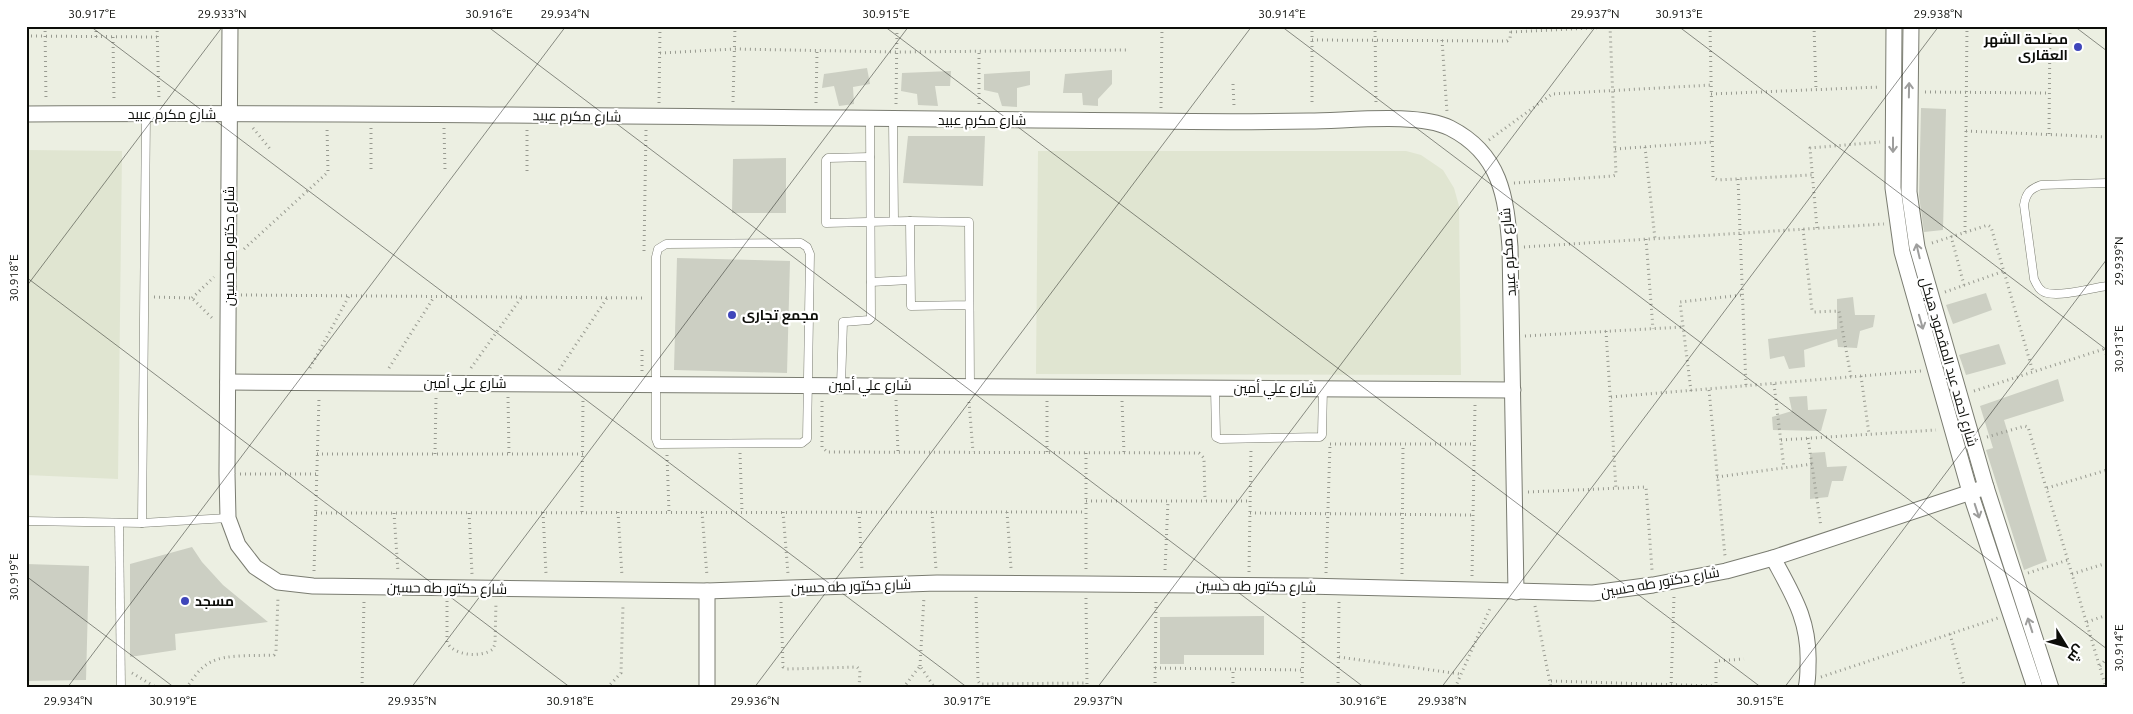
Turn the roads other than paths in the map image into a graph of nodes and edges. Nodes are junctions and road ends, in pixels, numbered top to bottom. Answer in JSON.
{"nodes":[{"id":1,"x":230,"y":26,"type":"edge"},
{"id":2,"x":1894,"y":26,"type":"edge"},
{"id":3,"x":1911,"y":26,"type":"edge"},
{"id":4,"x":26,"y":114,"type":"edge"},
{"id":5,"x":153,"y":114,"type":"junction"},
{"id":6,"x":236,"y":114,"type":"junction"},
{"id":7,"x":870,"y":119,"type":"junction"},
{"id":8,"x":895,"y":119,"type":"junction"},
{"id":9,"x":870,"y":157,"type":"junction"},
{"id":10,"x":2107,"y":183,"type":"edge"},
{"id":11,"x":910,"y":221,"type":"junction"},
{"id":12,"x":871,"y":222,"type":"junction"},
{"id":13,"x":894,"y":222,"type":"junction"},
{"id":14,"x":910,"y":280,"type":"junction"},
{"id":15,"x":871,"y":282,"type":"junction"},
{"id":16,"x":2107,"y":286,"type":"edge"},
{"id":17,"x":969,"y":305,"type":"junction"},
{"id":18,"x":228,"y":382,"type":"junction"},
{"id":19,"x":655,"y":384,"type":"junction"},
{"id":20,"x":815,"y":385,"type":"junction"},
{"id":21,"x":840,"y":385,"type":"junction"},
{"id":22,"x":969,"y":386,"type":"junction"},
{"id":23,"x":1215,"y":388,"type":"junction"},
{"id":24,"x":1323,"y":388,"type":"junction"},
{"id":25,"x":1513,"y":390,"type":"junction"},
{"id":26,"x":1986,"y":488,"type":"junction"},
{"id":27,"x":1970,"y":492,"type":"junction"},
{"id":28,"x":228,"y":518,"type":"junction"},
{"id":29,"x":26,"y":521,"type":"edge"},
{"id":30,"x":119,"y":523,"type":"junction"},
{"id":31,"x":142,"y":523,"type":"junction"},
{"id":32,"x":1773,"y":558,"type":"junction"},
{"id":33,"x":708,"y":590,"type":"junction"},
{"id":34,"x":1516,"y":592,"type":"junction"},
{"id":35,"x":1807,"y":685,"type":"edge"},
{"id":36,"x":121,"y":688,"type":"edge"},
{"id":37,"x":707,"y":688,"type":"edge"},
{"id":38,"x":2035,"y":688,"type":"edge"},
{"id":39,"x":2051,"y":688,"type":"edge"}],
"edges":[{"from":1,"to":6,"type":"street","name":"شارع دكتور طه حسين"},
{"from":2,"to":27,"type":"street","name":"شارع احمد عبد المقصود هيكل","one_way":true},
{"from":26,"to":3,"type":"street","name":"شارع احمد عبد المقصود هيكل","one_way":true},
{"from":4,"to":5,"type":"street","name":"شارع مكرم عبيد"},
{"from":5,"to":6,"type":"street","name":"شارع مكرم عبيد"},
{"from":5,"to":31,"type":"lane"},
{"from":6,"to":7,"type":"street","name":"شارع مكرم عبيد"},
{"from":6,"to":18,"type":"street","name":"شارع دكتور طه حسين"},
{"from":7,"to":8,"type":"street","name":"شارع مكرم عبيد"},
{"from":7,"to":9,"type":"lane"},
{"from":8,"to":13,"type":"lane"},
{"from":8,"to":25,"type":"street","name":"شارع مكرم عبيد"},
{"from":9,"to":12,"type":"lane"},
{"from":9,"to":12,"type":"lane"},
{"from":10,"to":16,"type":"lane"},
{"from":11,"to":13,"type":"lane"},
{"from":11,"to":14,"type":"lane"},
{"from":11,"to":17,"type":"lane"},
{"from":12,"to":13,"type":"lane"},
{"from":12,"to":15,"type":"lane"},
{"from":14,"to":15,"type":"lane"},
{"from":14,"to":17,"type":"lane"},
{"from":15,"to":21,"type":"lane"},
{"from":17,"to":22,"type":"lane"},
{"from":18,"to":19,"type":"street","name":"شارع علي أمين"},
{"from":18,"to":28,"type":"street","name":"شارع دكتور طه حسين"},
{"from":19,"to":20,"type":"street","name":"شارع علي أمين"},
{"from":19,"to":20,"type":"lane"},
{"from":19,"to":20,"type":"lane"},
{"from":20,"to":21,"type":"street","name":"شارع علي أمين"},
{"from":21,"to":22,"type":"street","name":"شارع علي أمين"},
{"from":22,"to":23,"type":"street","name":"شارع علي أمين"},
{"from":23,"to":24,"type":"street","name":"شارع علي أمين"},
{"from":23,"to":24,"type":"lane"},
{"from":24,"to":25,"type":"street","name":"شارع علي أمين"},
{"from":25,"to":34,"type":"street","name":"شارع مكرم عبيد"},
{"from":26,"to":27,"type":"street","name":"شارع دكتور طه حسين"},
{"from":39,"to":26,"type":"street","name":"شارع احمد عبد المقصود هيكل","one_way":true},
{"from":27,"to":32,"type":"street","name":"شارع دكتور طه حسين"},
{"from":27,"to":38,"type":"street","name":"شارع احمد عبد المقصود هيكل","one_way":true},
{"from":28,"to":31,"type":"lane"},
{"from":28,"to":33,"type":"street","name":"شارع دكتور طه حسين"},
{"from":29,"to":30,"type":"lane"},
{"from":30,"to":31,"type":"lane"},
{"from":30,"to":36,"type":"lane"},
{"from":32,"to":34,"type":"street","name":"شارع دكتور طه حسين"},
{"from":32,"to":35,"type":"street"},
{"from":33,"to":34,"type":"street","name":"شارع دكتور طه حسين"},
{"from":33,"to":37,"type":"street"}]}
